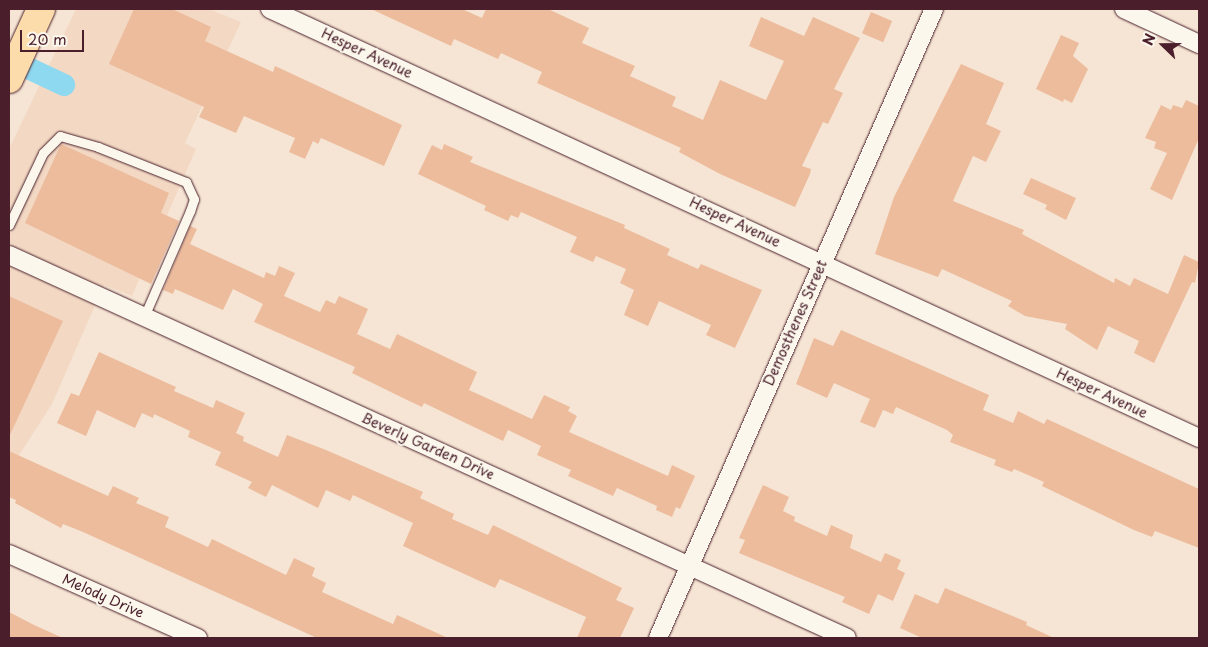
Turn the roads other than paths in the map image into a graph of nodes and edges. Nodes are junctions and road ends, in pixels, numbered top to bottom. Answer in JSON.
{"nodes":[{"id":1,"x":270,"y":9,"type":"edge"},
{"id":2,"x":934,"y":9,"type":"edge"},
{"id":3,"x":1124,"y":9,"type":"edge"},
{"id":4,"x":38,"y":16,"type":"edge"},
{"id":5,"x":1199,"y":44,"type":"edge"},
{"id":6,"x":9,"y":79,"type":"edge"},
{"id":7,"x":9,"y":226,"type":"edge"},
{"id":8,"x":9,"y":255,"type":"edge"},
{"id":9,"x":822,"y":262,"type":"junction"},
{"id":10,"x":144,"y":317,"type":"junction"},
{"id":11,"x":1199,"y":438,"type":"edge"},
{"id":12,"x":9,"y":554,"type":"edge"},
{"id":13,"x":690,"y":565,"type":"junction"},
{"id":14,"x":198,"y":638,"type":"edge"},
{"id":15,"x":658,"y":638,"type":"edge"},
{"id":16,"x":846,"y":638,"type":"edge"}],
"edges":[{"from":1,"to":9,"type":"street","name":"Hesper Avenue"},
{"from":2,"to":9,"type":"street","name":"Demosthenes Street"},
{"from":3,"to":5,"type":"street"},
{"from":4,"to":6,"type":"main road"},
{"from":7,"to":10,"type":"lane"},
{"from":8,"to":10,"type":"street","name":"Beverly Garden Drive"},
{"from":9,"to":11,"type":"street","name":"Hesper Avenue"},
{"from":9,"to":13,"type":"street","name":"Demosthenes Street"},
{"from":10,"to":13,"type":"street","name":"Beverly Garden Drive"},
{"from":12,"to":14,"type":"street","name":"Melody Drive"},
{"from":13,"to":15,"type":"street","name":"Demosthenes Street"},
{"from":13,"to":16,"type":"street","name":"Beverly Garden Drive"}]}
